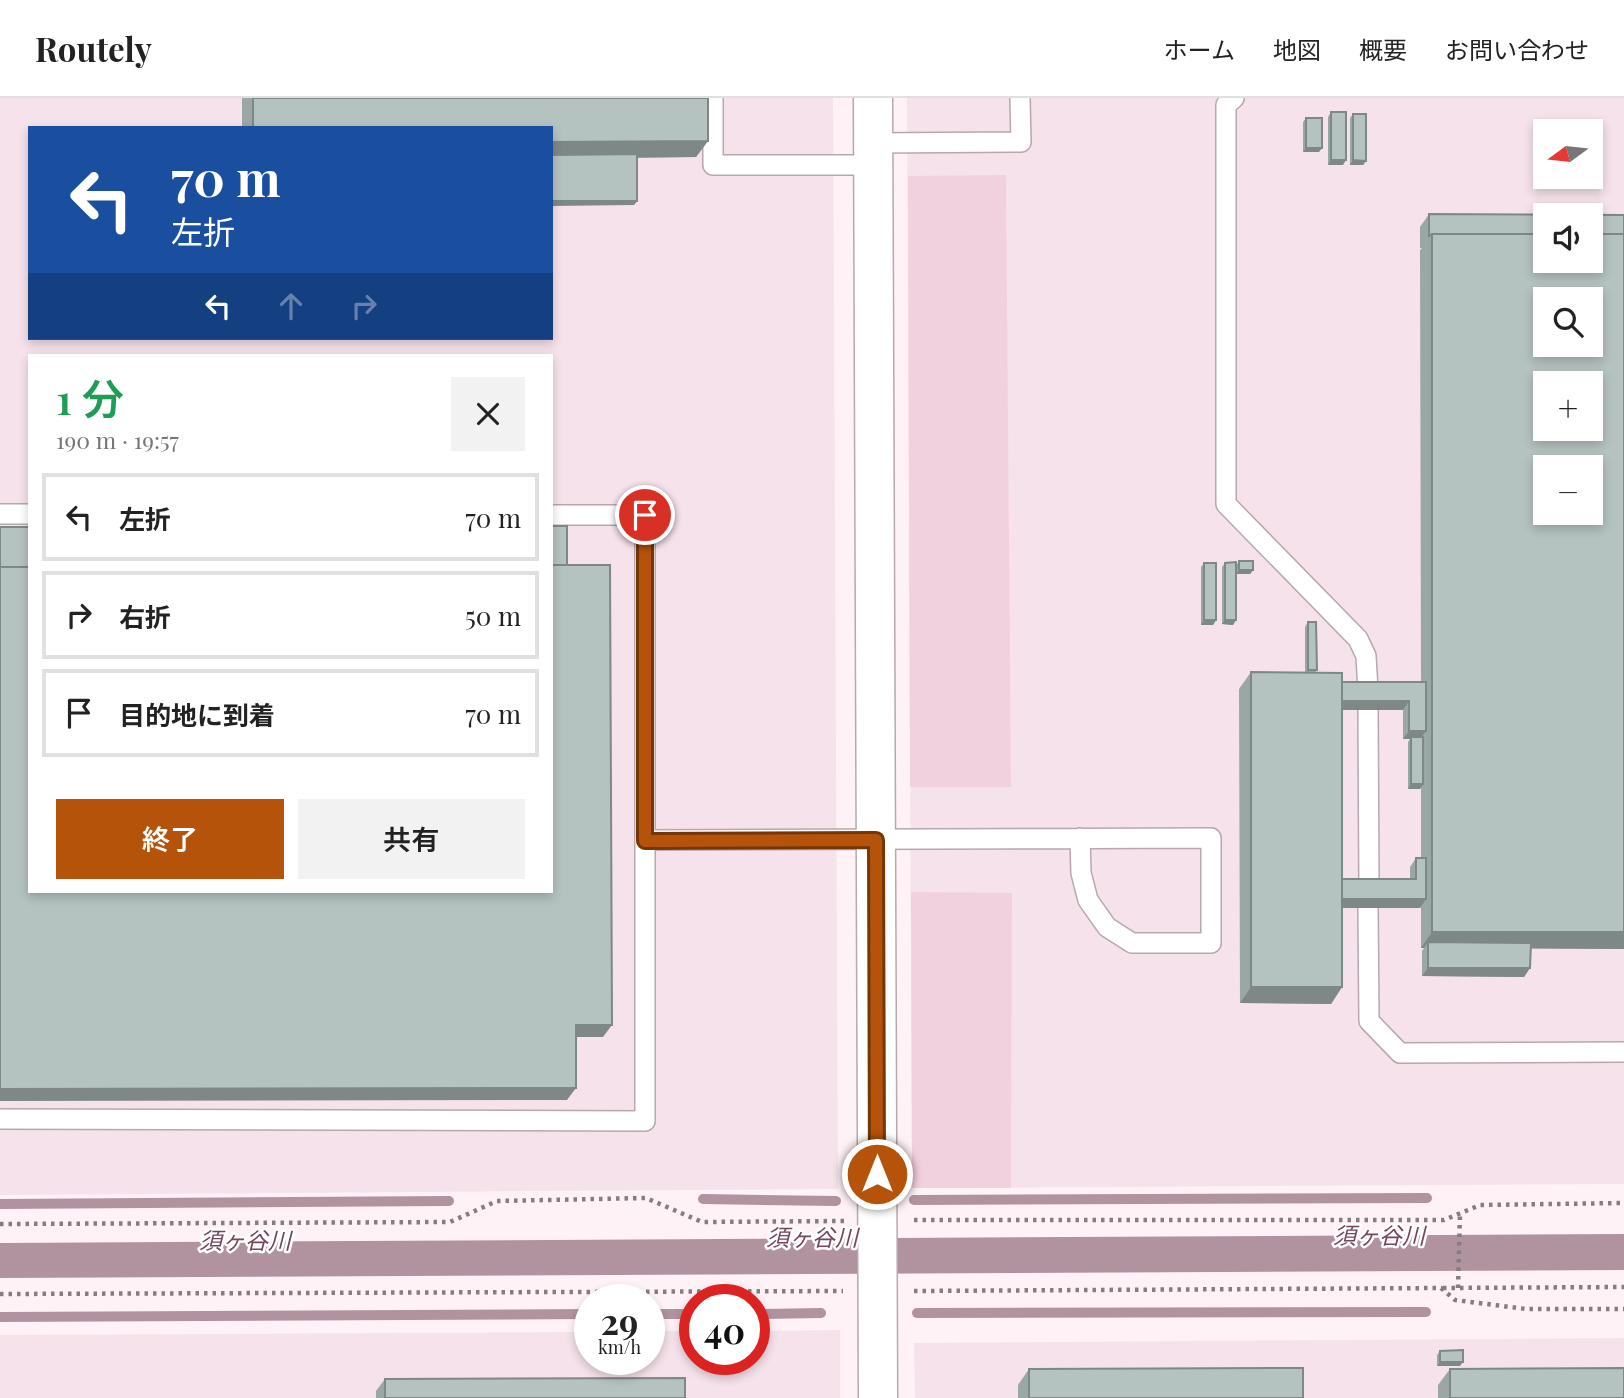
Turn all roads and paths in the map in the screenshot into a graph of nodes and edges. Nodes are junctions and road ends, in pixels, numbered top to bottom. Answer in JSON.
{"nodes":[{"id":1,"x":713,"y":98,"type":"edge"},
{"id":2,"x":873,"y":98,"type":"edge"},
{"id":3,"x":1020,"y":98,"type":"edge"},
{"id":4,"x":1234,"y":98,"type":"edge"},
{"id":5,"x":873,"y":154,"type":"junction"},
{"id":6,"x":0,"y":514,"type":"edge"},
{"id":7,"x":28,"y":514,"type":"edge"},
{"id":8,"x":553,"y":515,"type":"edge"},
{"id":9,"x":1080,"y":838,"type":"junction"},
{"id":10,"x":876,"y":840,"type":"junction"},
{"id":11,"x":645,"y":841,"type":"junction"},
{"id":12,"x":1369,"y":888,"type":"edge"},
{"id":13,"x":1368,"y":908,"type":"edge"},
{"id":14,"x":1624,"y":1052,"type":"edge"},
{"id":15,"x":0,"y":1119,"type":"edge"},
{"id":16,"x":1624,"y":1203,"type":"edge"},
{"id":17,"x":1460,"y":1214,"type":"junction"},
{"id":18,"x":0,"y":1224,"type":"edge"},
{"id":19,"x":879,"y":1224,"type":"junction"},
{"id":20,"x":1624,"y":1287,"type":"edge"},
{"id":21,"x":1441,"y":1288,"type":"junction"},
{"id":22,"x":1458,"y":1288,"type":"junction"},
{"id":23,"x":876,"y":1289,"type":"junction"},
{"id":24,"x":0,"y":1294,"type":"edge"},
{"id":25,"x":1624,"y":1309,"type":"edge"},
{"id":26,"x":878,"y":1398,"type":"edge"}],
"edges":[{"from":1,"to":5,"type":"lane"},
{"from":2,"to":5,"type":"street"},
{"from":3,"to":5,"type":"lane"},
{"from":4,"to":12,"type":"lane"},
{"from":5,"to":10,"type":"street"},
{"from":6,"to":7,"type":"lane"},
{"from":8,"to":11,"type":"lane"},
{"from":9,"to":9,"type":"lane"},
{"from":9,"to":10,"type":"lane"},
{"from":10,"to":11,"type":"lane"},
{"from":10,"to":19,"type":"street"},
{"from":11,"to":15,"type":"lane"},
{"from":13,"to":14,"type":"lane"},
{"from":16,"to":17,"type":"path"},
{"from":17,"to":19,"type":"path"},
{"from":17,"to":22,"type":"path"},
{"from":18,"to":19,"type":"path"},
{"from":19,"to":23,"type":"street"},
{"from":20,"to":22,"type":"path"},
{"from":21,"to":22,"type":"path"},
{"from":21,"to":23,"type":"path"},
{"from":21,"to":25,"type":"path"},
{"from":23,"to":24,"type":"path"},
{"from":23,"to":26,"type":"street"}]}
